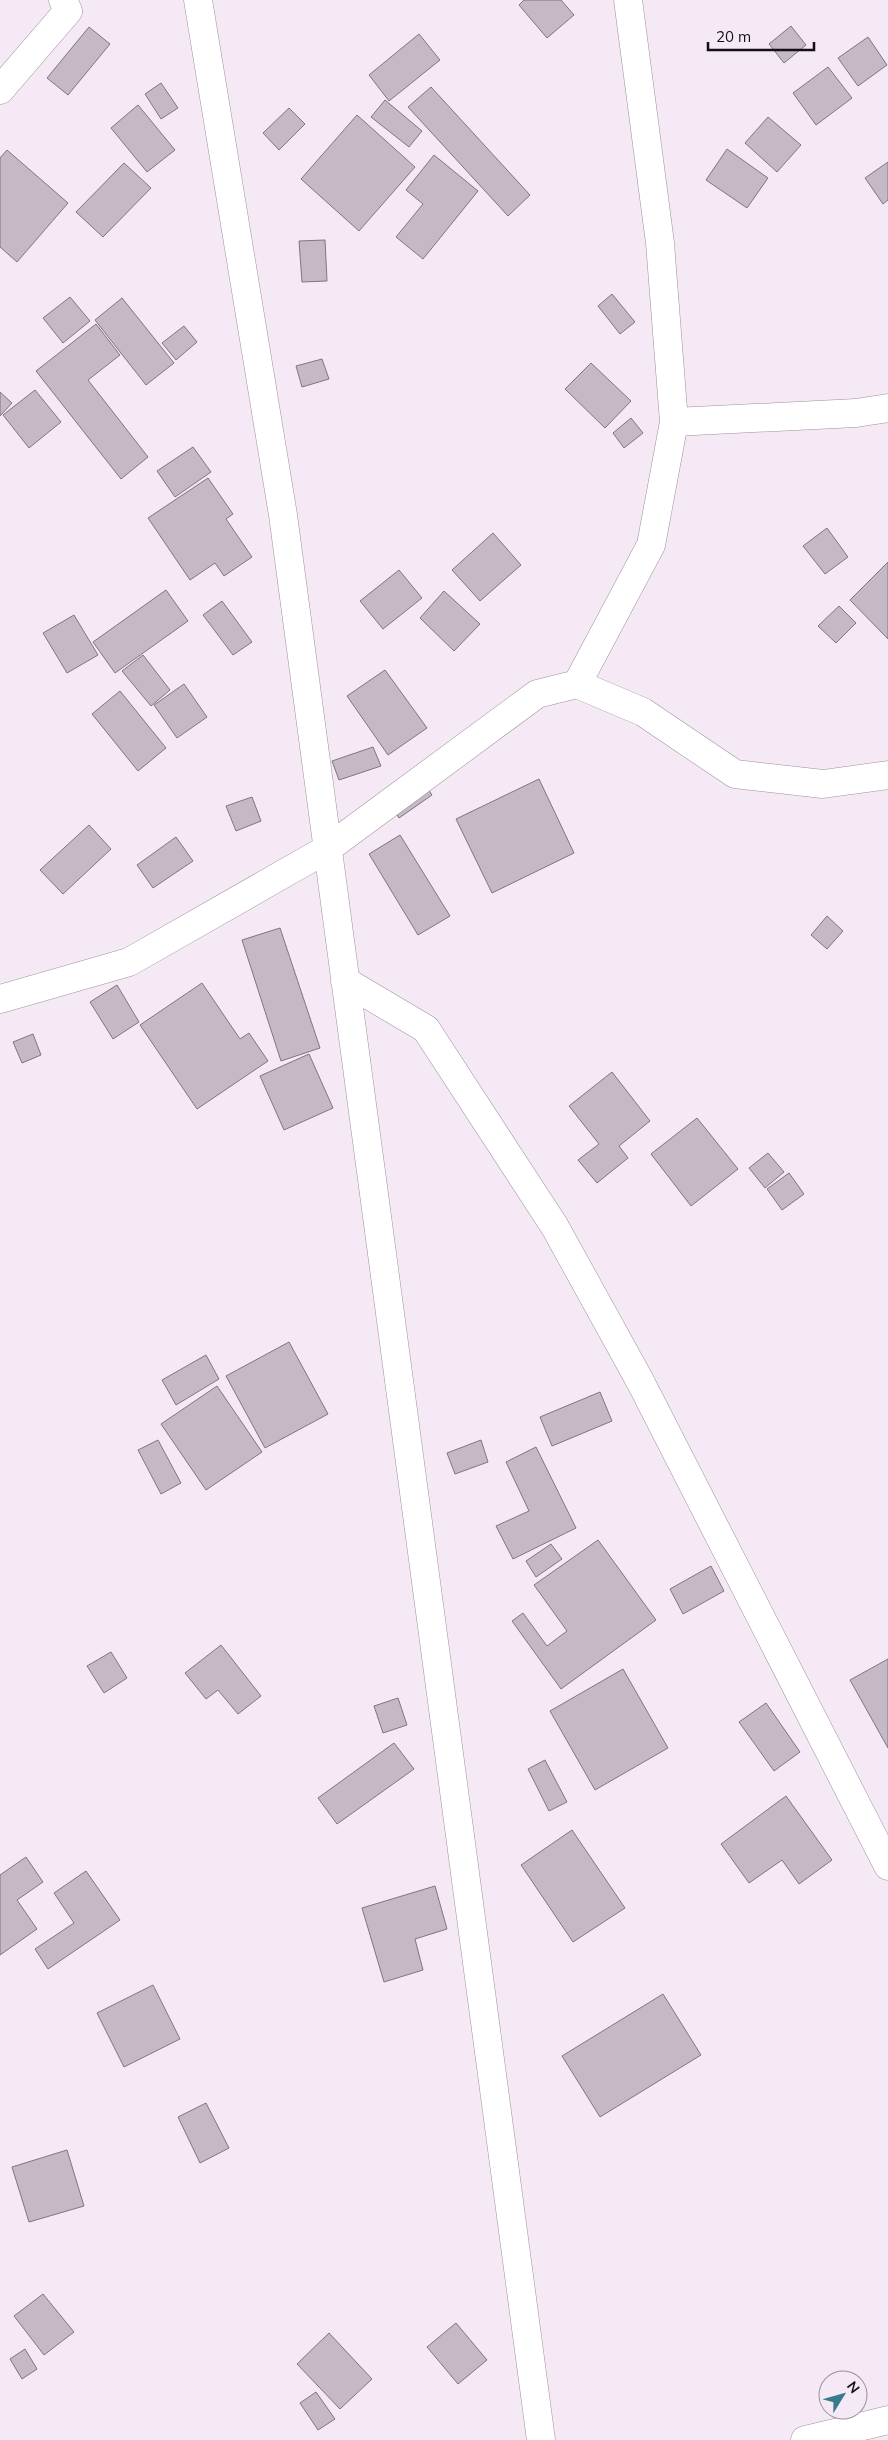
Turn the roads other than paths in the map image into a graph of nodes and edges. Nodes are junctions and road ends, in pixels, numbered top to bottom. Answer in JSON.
{"nodes":[{"id":1,"x":198,"y":0,"type":"edge"},
{"id":2,"x":628,"y":0,"type":"edge"},
{"id":3,"x":69,"y":4,"type":"edge"},
{"id":4,"x":0,"y":90,"type":"edge"},
{"id":5,"x":888,"y":408,"type":"edge"},
{"id":6,"x":674,"y":422,"type":"junction"},
{"id":7,"x":577,"y":684,"type":"junction"},
{"id":8,"x":888,"y":775,"type":"edge"},
{"id":9,"x":327,"y":849,"type":"junction"},
{"id":10,"x":345,"y":981,"type":"junction"},
{"id":11,"x":0,"y":999,"type":"edge"},
{"id":12,"x":888,"y":1866,"type":"edge"},
{"id":13,"x":888,"y":2420,"type":"edge"},
{"id":14,"x":541,"y":2440,"type":"edge"},
{"id":15,"x":805,"y":2440,"type":"edge"}],
"edges":[{"from":1,"to":9,"type":"street"},
{"from":2,"to":6,"type":"street"},
{"from":3,"to":4,"type":"street"},
{"from":5,"to":6,"type":"street"},
{"from":6,"to":7,"type":"street"},
{"from":7,"to":8,"type":"street"},
{"from":7,"to":9,"type":"street"},
{"from":9,"to":10,"type":"street"},
{"from":9,"to":11,"type":"street"},
{"from":10,"to":12,"type":"street"},
{"from":10,"to":14,"type":"street"},
{"from":13,"to":15,"type":"street"}]}
